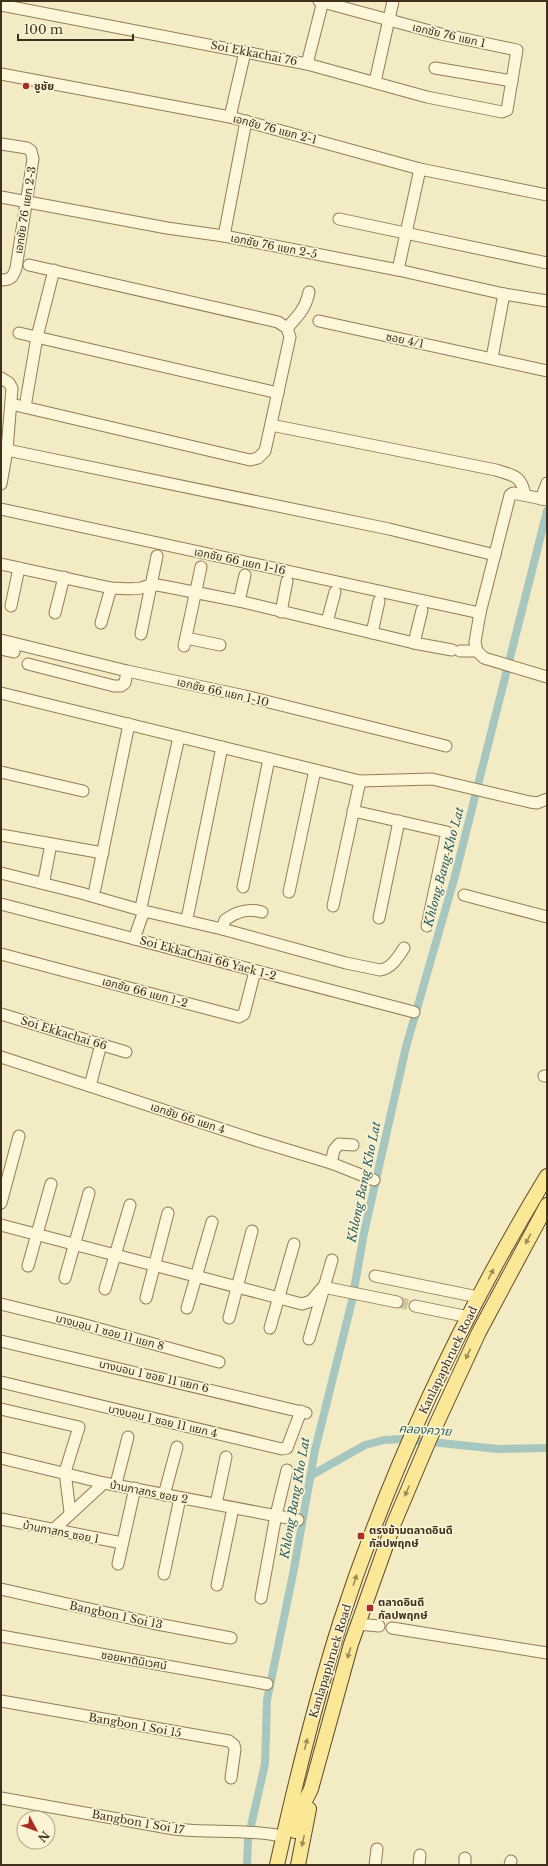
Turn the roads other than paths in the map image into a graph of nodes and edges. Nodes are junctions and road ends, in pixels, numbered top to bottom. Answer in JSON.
{"nodes":[{"id":1,"x":322,"y":1,"type":"edge"},
{"id":2,"x":393,"y":1,"type":"edge"},
{"id":3,"x":1,"y":4,"type":"edge"},
{"id":4,"x":387,"y":20,"type":"junction"},
{"id":5,"x":245,"y":52,"type":"junction"},
{"id":6,"x":307,"y":64,"type":"junction"},
{"id":7,"x":435,"y":68,"type":"dead end"},
{"id":8,"x":1,"y":74,"type":"edge"},
{"id":9,"x":512,"y":81,"type":"junction"},
{"id":10,"x":375,"y":82,"type":"junction"},
{"id":11,"x":505,"y":112,"type":"joint"},
{"id":12,"x":230,"y":117,"type":"junction"},
{"id":13,"x":246,"y":121,"type":"junction"},
{"id":14,"x":1,"y":144,"type":"edge"},
{"id":15,"x":420,"y":169,"type":"junction"},
{"id":16,"x":547,"y":194,"type":"edge"},
{"id":17,"x":1,"y":197,"type":"edge"},
{"id":18,"x":26,"y":201,"type":"junction"},
{"id":19,"x":339,"y":219,"type":"dead end"},
{"id":20,"x":405,"y":234,"type":"junction"},
{"id":21,"x":224,"y":236,"type":"junction"},
{"id":22,"x":547,"y":263,"type":"edge"},
{"id":23,"x":29,"y":265,"type":"dead end"},
{"id":24,"x":54,"y":270,"type":"junction"},
{"id":25,"x":398,"y":270,"type":"junction"},
{"id":26,"x":1,"y":280,"type":"edge"},
{"id":27,"x":309,"y":292,"type":"dead end"},
{"id":28,"x":504,"y":294,"type":"junction"},
{"id":29,"x":547,"y":301,"type":"edge"},
{"id":30,"x":319,"y":321,"type":"dead end"},
{"id":31,"x":287,"y":328,"type":"junction"},
{"id":32,"x":19,"y":333,"type":"dead end"},
{"id":33,"x":37,"y":337,"type":"junction"},
{"id":34,"x":492,"y":358,"type":"junction"},
{"id":35,"x":547,"y":370,"type":"edge"},
{"id":36,"x":1,"y":378,"type":"edge"},
{"id":37,"x":278,"y":393,"type":"junction"},
{"id":38,"x":11,"y":404,"type":"junction"},
{"id":39,"x":25,"y":407,"type":"junction"},
{"id":40,"x":271,"y":425,"type":"junction"},
{"id":41,"x":7,"y":450,"type":"junction"},
{"id":42,"x":547,"y":483,"type":"edge"},
{"id":43,"x":1,"y":484,"type":"edge"},
{"id":44,"x":525,"y":495,"type":"junction"},
{"id":45,"x":544,"y":499,"type":"edge"},
{"id":46,"x":1,"y":509,"type":"edge"},
{"id":47,"x":495,"y":555,"type":"junction"},
{"id":48,"x":157,"y":556,"type":"dead end"},
{"id":49,"x":1,"y":564,"type":"edge"},
{"id":50,"x":201,"y":567,"type":"dead end"},
{"id":51,"x":19,"y":568,"type":"junction"},
{"id":52,"x":245,"y":575,"type":"dead end"},
{"id":53,"x":64,"y":577,"type":"junction"},
{"id":54,"x":287,"y":581,"type":"dead end"},
{"id":55,"x":150,"y":584,"type":"junction"},
{"id":56,"x":111,"y":588,"type":"junction"},
{"id":57,"x":335,"y":592,"type":"dead end"},
{"id":58,"x":194,"y":593,"type":"junction"},
{"id":59,"x":239,"y":601,"type":"junction"},
{"id":60,"x":379,"y":601,"type":"dead end"},
{"id":61,"x":11,"y":606,"type":"dead end"},
{"id":62,"x":422,"y":610,"type":"dead end"},
{"id":63,"x":281,"y":612,"type":"junction"},
{"id":64,"x":55,"y":613,"type":"dead end"},
{"id":65,"x":480,"y":614,"type":"junction"},
{"id":66,"x":327,"y":622,"type":"junction"},
{"id":67,"x":101,"y":623,"type":"dead end"},
{"id":68,"x":372,"y":633,"type":"junction"},
{"id":69,"x":141,"y":634,"type":"dead end"},
{"id":70,"x":1,"y":640,"type":"edge"},
{"id":71,"x":414,"y":643,"type":"junction"},
{"id":72,"x":220,"y":645,"type":"dead end"},
{"id":73,"x":1,"y":649,"type":"edge"},
{"id":74,"x":477,"y":651,"type":"junction"},
{"id":75,"x":14,"y":652,"type":"dead end"},
{"id":76,"x":28,"y":664,"type":"dead end"},
{"id":77,"x":127,"y":670,"type":"junction"},
{"id":78,"x":547,"y":677,"type":"edge"},
{"id":79,"x":1,"y":693,"type":"edge"},
{"id":80,"x":129,"y":724,"type":"junction"},
{"id":81,"x":179,"y":736,"type":"junction"},
{"id":82,"x":446,"y":746,"type":"dead end"},
{"id":83,"x":222,"y":747,"type":"junction"},
{"id":84,"x":269,"y":759,"type":"junction"},
{"id":85,"x":315,"y":770,"type":"junction"},
{"id":86,"x":1,"y":772,"type":"edge"},
{"id":87,"x":360,"y":781,"type":"junction"},
{"id":88,"x":83,"y":791,"type":"dead end"},
{"id":89,"x":547,"y":799,"type":"edge"},
{"id":90,"x":354,"y":811,"type":"junction"},
{"id":91,"x":399,"y":821,"type":"junction"},
{"id":92,"x":2,"y":832,"type":"edge"},
{"id":93,"x":51,"y":844,"type":"junction"},
{"id":94,"x":102,"y":854,"type":"junction"},
{"id":95,"x":1,"y":873,"type":"edge"},
{"id":96,"x":44,"y":880,"type":"dead end"},
{"id":97,"x":243,"y":887,"type":"dead end"},
{"id":98,"x":95,"y":889,"type":"dead end"},
{"id":99,"x":289,"y":892,"type":"dead end"},
{"id":100,"x":464,"y":895,"type":"dead end"},
{"id":101,"x":1,"y":904,"type":"edge"},
{"id":102,"x":333,"y":906,"type":"dead end"},
{"id":103,"x":143,"y":907,"type":"junction"},
{"id":104,"x":262,"y":912,"type":"dead end"},
{"id":105,"x":188,"y":914,"type":"dead end"},
{"id":106,"x":547,"y":917,"type":"edge"},
{"id":107,"x":379,"y":918,"type":"dead end"},
{"id":108,"x":427,"y":926,"type":"dead end"},
{"id":109,"x":222,"y":929,"type":"junction"},
{"id":110,"x":134,"y":939,"type":"junction"},
{"id":111,"x":404,"y":948,"type":"dead end"},
{"id":112,"x":1,"y":954,"type":"edge"},
{"id":113,"x":255,"y":971,"type":"junction"},
{"id":114,"x":414,"y":1012,"type":"dead end"},
{"id":115,"x":1,"y":1014,"type":"edge"},
{"id":116,"x":101,"y":1044,"type":"junction"},
{"id":117,"x":126,"y":1052,"type":"dead end"},
{"id":118,"x":1,"y":1057,"type":"edge"},
{"id":119,"x":90,"y":1086,"type":"junction"},
{"id":120,"x":19,"y":1136,"type":"dead end"},
{"id":121,"x":353,"y":1145,"type":"dead end"},
{"id":122,"x":331,"y":1163,"type":"junction"},
{"id":123,"x":547,"y":1176,"type":"edge"},
{"id":124,"x":374,"y":1180,"type":"dead end"},
{"id":125,"x":51,"y":1184,"type":"dead end"},
{"id":126,"x":89,"y":1193,"type":"dead end"},
{"id":127,"x":1,"y":1203,"type":"edge"},
{"id":128,"x":130,"y":1205,"type":"dead end"},
{"id":129,"x":547,"y":1205,"type":"edge"},
{"id":130,"x":168,"y":1214,"type":"dead end"},
{"id":131,"x":212,"y":1222,"type":"dead end"},
{"id":132,"x":1,"y":1225,"type":"edge"},
{"id":133,"x":252,"y":1231,"type":"dead end"},
{"id":134,"x":37,"y":1234,"type":"junction"},
{"id":135,"x":75,"y":1244,"type":"junction"},
{"id":136,"x":294,"y":1244,"type":"dead end"},
{"id":137,"x":115,"y":1255,"type":"junction"},
{"id":138,"x":332,"y":1260,"type":"dead end"},
{"id":139,"x":155,"y":1265,"type":"junction"},
{"id":140,"x":28,"y":1266,"type":"dead end"},
{"id":141,"x":195,"y":1276,"type":"junction"},
{"id":142,"x":375,"y":1276,"type":"dead end"},
{"id":143,"x":65,"y":1278,"type":"dead end"},
{"id":144,"x":238,"y":1287,"type":"junction"},
{"id":145,"x":324,"y":1287,"type":"junction"},
{"id":146,"x":106,"y":1289,"type":"dead end"},
{"id":147,"x":478,"y":1297,"type":"junction"},
{"id":148,"x":146,"y":1298,"type":"dead end"},
{"id":149,"x":278,"y":1298,"type":"junction"},
{"id":150,"x":396,"y":1302,"type":"tunnel mouth"},
{"id":151,"x":1,"y":1304,"type":"edge"},
{"id":152,"x":415,"y":1306,"type":"tunnel mouth"},
{"id":153,"x":187,"y":1308,"type":"dead end"},
{"id":154,"x":468,"y":1317,"type":"junction"},
{"id":155,"x":229,"y":1318,"type":"dead end"},
{"id":156,"x":270,"y":1328,"type":"dead end"},
{"id":157,"x":309,"y":1339,"type":"dead end"},
{"id":158,"x":1,"y":1340,"type":"edge"},
{"id":159,"x":219,"y":1362,"type":"dead end"},
{"id":160,"x":1,"y":1382,"type":"edge"},
{"id":161,"x":1,"y":1409,"type":"edge"},
{"id":162,"x":304,"y":1412,"type":"joint"},
{"id":163,"x":128,"y":1437,"type":"dead end"},
{"id":164,"x":177,"y":1447,"type":"dead end"},
{"id":165,"x":226,"y":1457,"type":"dead end"},
{"id":166,"x":1,"y":1458,"type":"edge"},
{"id":167,"x":287,"y":1470,"type":"dead end"},
{"id":168,"x":65,"y":1472,"type":"junction"},
{"id":169,"x":104,"y":1483,"type":"junction"},
{"id":170,"x":116,"y":1484,"type":"junction"},
{"id":171,"x":135,"y":1488,"type":"junction"},
{"id":172,"x":164,"y":1495,"type":"junction"},
{"id":173,"x":180,"y":1498,"type":"junction"},
{"id":174,"x":216,"y":1504,"type":"junction"},
{"id":175,"x":233,"y":1508,"type":"junction"},
{"id":176,"x":70,"y":1512,"type":"junction"},
{"id":177,"x":276,"y":1515,"type":"junction"},
{"id":178,"x":1,"y":1519,"type":"edge"},
{"id":179,"x":298,"y":1520,"type":"dead end"},
{"id":180,"x":52,"y":1530,"type":"junction"},
{"id":181,"x":122,"y":1544,"type":"junction"},
{"id":182,"x":118,"y":1564,"type":"dead end"},
{"id":183,"x":164,"y":1574,"type":"dead end"},
{"id":184,"x":217,"y":1585,"type":"dead end"},
{"id":185,"x":1,"y":1589,"type":"edge"},
{"id":186,"x":261,"y":1598,"type":"dead end"},
{"id":187,"x":358,"y":1624,"type":"junction"},
{"id":188,"x":379,"y":1626,"type":"dead end"},
{"id":189,"x":392,"y":1628,"type":"dead end"},
{"id":190,"x":1,"y":1636,"type":"edge"},
{"id":191,"x":231,"y":1638,"type":"dead end"},
{"id":192,"x":547,"y":1653,"type":"edge"},
{"id":193,"x":267,"y":1684,"type":"dead end"},
{"id":194,"x":1,"y":1701,"type":"edge"},
{"id":195,"x":231,"y":1778,"type":"dead end"},
{"id":196,"x":296,"y":1782,"type":"junction"},
{"id":197,"x":311,"y":1789,"type":"junction"},
{"id":198,"x":1,"y":1798,"type":"edge"},
{"id":199,"x":269,"y":1834,"type":"junction"},
{"id":200,"x":377,"y":1849,"type":"dead end"},
{"id":201,"x":268,"y":1865,"type":"edge"},
{"id":202,"x":277,"y":1865,"type":"edge"},
{"id":203,"x":287,"y":1865,"type":"edge"},
{"id":204,"x":298,"y":1865,"type":"edge"},
{"id":205,"x":375,"y":1865,"type":"edge"}],
"edges":[{"from":1,"to":4,"type":"street","name":"เอกชัย 76 แยก 1"},
{"from":1,"to":6,"type":"street"},
{"from":2,"to":4,"type":"street"},
{"from":3,"to":5,"type":"street","name":"Soi Ekkachai 76"},
{"from":4,"to":9,"type":"street","name":"เอกชัย 76 แยก 1"},
{"from":4,"to":10,"type":"street"},
{"from":5,"to":6,"type":"street","name":"Soi Ekkachai 76"},
{"from":5,"to":12,"type":"street"},
{"from":6,"to":10,"type":"street","name":"Soi Ekkachai 76"},
{"from":7,"to":9,"type":"street"},
{"from":8,"to":12,"type":"street","name":"เอกชัย 76 แยก 2-1"},
{"from":9,"to":11,"type":"street","name":"เอกชัย 76 แยก 1"},
{"from":10,"to":11,"type":"street","name":"Soi Ekkachai 76"},
{"from":12,"to":13,"type":"street","name":"เอกชัย 76 แยก 2-1"},
{"from":13,"to":15,"type":"street","name":"เอกชัย 76 แยก 2-1"},
{"from":13,"to":21,"type":"street"},
{"from":14,"to":18,"type":"street","name":"เอกชัย 76 แยก 2-3"},
{"from":15,"to":16,"type":"street","name":"เอกชัย 76 แยก 2-1"},
{"from":15,"to":20,"type":"street"},
{"from":17,"to":18,"type":"street","name":"เอกชัย 76 แยก 2-5"},
{"from":18,"to":21,"type":"street","name":"เอกชัย 76 แยก 2-5"},
{"from":18,"to":26,"type":"street","name":"เอกชัย 76 แยก 2-3"},
{"from":19,"to":20,"type":"street"},
{"from":20,"to":22,"type":"street"},
{"from":20,"to":25,"type":"street"},
{"from":21,"to":25,"type":"street","name":"เอกชัย 76 แยก 2-5"},
{"from":23,"to":24,"type":"street"},
{"from":24,"to":31,"type":"street"},
{"from":24,"to":33,"type":"street"},
{"from":25,"to":28,"type":"street","name":"เอกชัย 76 แยก 2-5"},
{"from":27,"to":31,"type":"street"},
{"from":28,"to":29,"type":"street","name":"เอกชัย 76 แยก 2-5"},
{"from":28,"to":34,"type":"street"},
{"from":30,"to":34,"type":"street","name":"ซอย 4/1"},
{"from":31,"to":37,"type":"street"},
{"from":32,"to":33,"type":"street"},
{"from":33,"to":37,"type":"street"},
{"from":33,"to":39,"type":"street"},
{"from":34,"to":35,"type":"street","name":"ซอย 4/1"},
{"from":36,"to":38,"type":"street"},
{"from":37,"to":40,"type":"street"},
{"from":38,"to":39,"type":"street"},
{"from":38,"to":41,"type":"street"},
{"from":39,"to":40,"type":"street"},
{"from":40,"to":44,"type":"street"},
{"from":41,"to":43,"type":"street"},
{"from":41,"to":47,"type":"street"},
{"from":42,"to":45,"type":"street"},
{"from":44,"to":45,"type":"street"},
{"from":44,"to":47,"type":"street"},
{"from":46,"to":65,"type":"street","name":"เอกชัย 66 แยก 1-16"},
{"from":47,"to":65,"type":"street"},
{"from":48,"to":55,"type":"street"},
{"from":49,"to":51,"type":"street"},
{"from":50,"to":58,"type":"street"},
{"from":51,"to":53,"type":"street"},
{"from":51,"to":61,"type":"street"},
{"from":52,"to":59,"type":"street"},
{"from":53,"to":56,"type":"street"},
{"from":53,"to":64,"type":"street"},
{"from":54,"to":63,"type":"street"},
{"from":55,"to":56,"type":"street"},
{"from":55,"to":58,"type":"street"},
{"from":55,"to":69,"type":"street"},
{"from":56,"to":67,"type":"street"},
{"from":57,"to":66,"type":"street"},
{"from":58,"to":59,"type":"street"},
{"from":58,"to":72,"type":"street"},
{"from":59,"to":63,"type":"street"},
{"from":60,"to":68,"type":"street"},
{"from":62,"to":71,"type":"street"},
{"from":63,"to":66,"type":"street"},
{"from":65,"to":74,"type":"street"},
{"from":66,"to":68,"type":"street"},
{"from":68,"to":71,"type":"street"},
{"from":70,"to":77,"type":"street","name":"เอกชัย 66 แยก 1-10"},
{"from":71,"to":74,"type":"street"},
{"from":73,"to":75,"type":"street"},
{"from":74,"to":78,"type":"street"},
{"from":76,"to":77,"type":"street"},
{"from":77,"to":82,"type":"street","name":"เอกชัย 66 แยก 1-10"},
{"from":79,"to":80,"type":"street"},
{"from":80,"to":81,"type":"street"},
{"from":80,"to":94,"type":"street"},
{"from":81,"to":83,"type":"street"},
{"from":81,"to":103,"type":"street"},
{"from":83,"to":84,"type":"street"},
{"from":83,"to":105,"type":"street"},
{"from":84,"to":85,"type":"street"},
{"from":84,"to":97,"type":"street"},
{"from":85,"to":87,"type":"street"},
{"from":85,"to":99,"type":"street"},
{"from":86,"to":88,"type":"street"},
{"from":87,"to":89,"type":"street"},
{"from":87,"to":90,"type":"street"},
{"from":90,"to":91,"type":"street"},
{"from":90,"to":102,"type":"street"},
{"from":91,"to":107,"type":"street"},
{"from":91,"to":108,"type":"street"},
{"from":92,"to":93,"type":"street"},
{"from":93,"to":94,"type":"street"},
{"from":93,"to":96,"type":"street"},
{"from":94,"to":98,"type":"street"},
{"from":95,"to":103,"type":"street"},
{"from":100,"to":106,"type":"street"},
{"from":101,"to":110,"type":"street","name":"Soi EkkaChai 66 Yaek 1-2"},
{"from":103,"to":109,"type":"street"},
{"from":103,"to":110,"type":"street"},
{"from":104,"to":109,"type":"street"},
{"from":109,"to":111,"type":"street"},
{"from":110,"to":113,"type":"street","name":"Soi EkkaChai 66 Yaek 1-2"},
{"from":112,"to":113,"type":"street","name":"เอกชัย 66 แยก 1-2"},
{"from":113,"to":114,"type":"street","name":"Soi EkkaChai 66 Yaek 1-2"},
{"from":115,"to":116,"type":"street","name":"Soi Ekkachai 66"},
{"from":116,"to":117,"type":"street","name":"Soi Ekkachai 66"},
{"from":116,"to":119,"type":"street"},
{"from":118,"to":119,"type":"street","name":"เอกชัย 66 แยก 4"},
{"from":119,"to":122,"type":"street","name":"เอกชัย 66 แยก 4"},
{"from":120,"to":127,"type":"street"},
{"from":121,"to":122,"type":"street"},
{"from":122,"to":124,"type":"street","name":"เอกชัย 66 แยก 4"},
{"from":147,"to":123,"type":"main road","name":"Kanlapaphruek Road","one_way":true},
{"from":125,"to":134,"type":"street"},
{"from":126,"to":135,"type":"street"},
{"from":128,"to":137,"type":"street"},
{"from":129,"to":187,"type":"main road","name":"Kanlapaphruek Road","one_way":true},
{"from":130,"to":139,"type":"street"},
{"from":131,"to":141,"type":"street"},
{"from":132,"to":134,"type":"street"},
{"from":133,"to":144,"type":"street"},
{"from":134,"to":135,"type":"street"},
{"from":134,"to":140,"type":"street"},
{"from":135,"to":137,"type":"street"},
{"from":135,"to":143,"type":"street"},
{"from":136,"to":149,"type":"street"},
{"from":137,"to":139,"type":"street"},
{"from":137,"to":146,"type":"street"},
{"from":138,"to":145,"type":"street"},
{"from":139,"to":141,"type":"street"},
{"from":139,"to":148,"type":"street"},
{"from":141,"to":144,"type":"street"},
{"from":141,"to":153,"type":"street"},
{"from":142,"to":147,"type":"street"},
{"from":144,"to":149,"type":"street"},
{"from":144,"to":155,"type":"street"},
{"from":145,"to":149,"type":"street"},
{"from":145,"to":150,"type":"street"},
{"from":145,"to":157,"type":"street"},
{"from":147,"to":154,"type":"main road","name":"Kanlapaphruek Road"},
{"from":149,"to":156,"type":"street"},
{"from":151,"to":159,"type":"street","name":"บางบอน 1 ซอย 11 แยก 8"},
{"from":152,"to":154,"type":"street"},
{"from":196,"to":154,"type":"main road","name":"Kanlapaphruek Road","one_way":true},
{"from":158,"to":162,"type":"street","name":"บางบอน 1 ซอย 11 แยก 6"},
{"from":160,"to":162,"type":"street","name":"บางบอน 1 ซอย 11 แยก 4"},
{"from":161,"to":168,"type":"street"},
{"from":163,"to":170,"type":"street"},
{"from":164,"to":172,"type":"street"},
{"from":165,"to":174,"type":"street"},
{"from":166,"to":168,"type":"street","name":"บ้านภาสกร ซอย 2"},
{"from":167,"to":177,"type":"street"},
{"from":168,"to":169,"type":"street","name":"บ้านภาสกร ซอย 2"},
{"from":168,"to":176,"type":"street"},
{"from":169,"to":170,"type":"street","name":"บ้านภาสกร ซอย 2"},
{"from":169,"to":176,"type":"street"},
{"from":170,"to":171,"type":"street","name":"บ้านภาสกร ซอย 2"},
{"from":171,"to":172,"type":"street","name":"บ้านภาสกร ซอย 2"},
{"from":171,"to":181,"type":"street"},
{"from":172,"to":173,"type":"street","name":"บ้านภาสกร ซอย 2"},
{"from":173,"to":174,"type":"street","name":"บ้านภาสกร ซอย 2"},
{"from":173,"to":183,"type":"street"},
{"from":174,"to":175,"type":"street","name":"บ้านภาสกร ซอย 2"},
{"from":175,"to":177,"type":"street","name":"บ้านภาสกร ซอย 2"},
{"from":175,"to":184,"type":"street"},
{"from":176,"to":180,"type":"street"},
{"from":177,"to":179,"type":"street","name":"บ้านภาสกร ซอย 2"},
{"from":177,"to":186,"type":"street"},
{"from":178,"to":180,"type":"street","name":"บ้านภาสกร ซอย 1"},
{"from":180,"to":181,"type":"street","name":"บ้านภาสกร ซอย 1"},
{"from":181,"to":182,"type":"street"},
{"from":185,"to":191,"type":"street","name":"Bangbon 1 Soi 13"},
{"from":187,"to":188,"type":"street"},
{"from":187,"to":197,"type":"main road","name":"Kanlapaphruek Road","one_way":true},
{"from":189,"to":192,"type":"street"},
{"from":190,"to":193,"type":"street","name":"ซอยผาตินิเวศน์"},
{"from":194,"to":195,"type":"street","name":"Bangbon 1 Soi 15"},
{"from":196,"to":199,"type":"main road","name":"Kanlapaphruek Road"},
{"from":196,"to":202,"type":"main road","name":"Kanlapaphruek Road"},
{"from":197,"to":203,"type":"main road","name":"Kanlapaphruek Road"},
{"from":197,"to":204,"type":"main road","name":"Kanlapaphruek Road","one_way":true},
{"from":198,"to":199,"type":"street","name":"Bangbon 1 Soi 17"},
{"from":199,"to":201,"type":"main road","name":"Kanlapaphruek Road"},
{"from":200,"to":205,"type":"street"}]}
